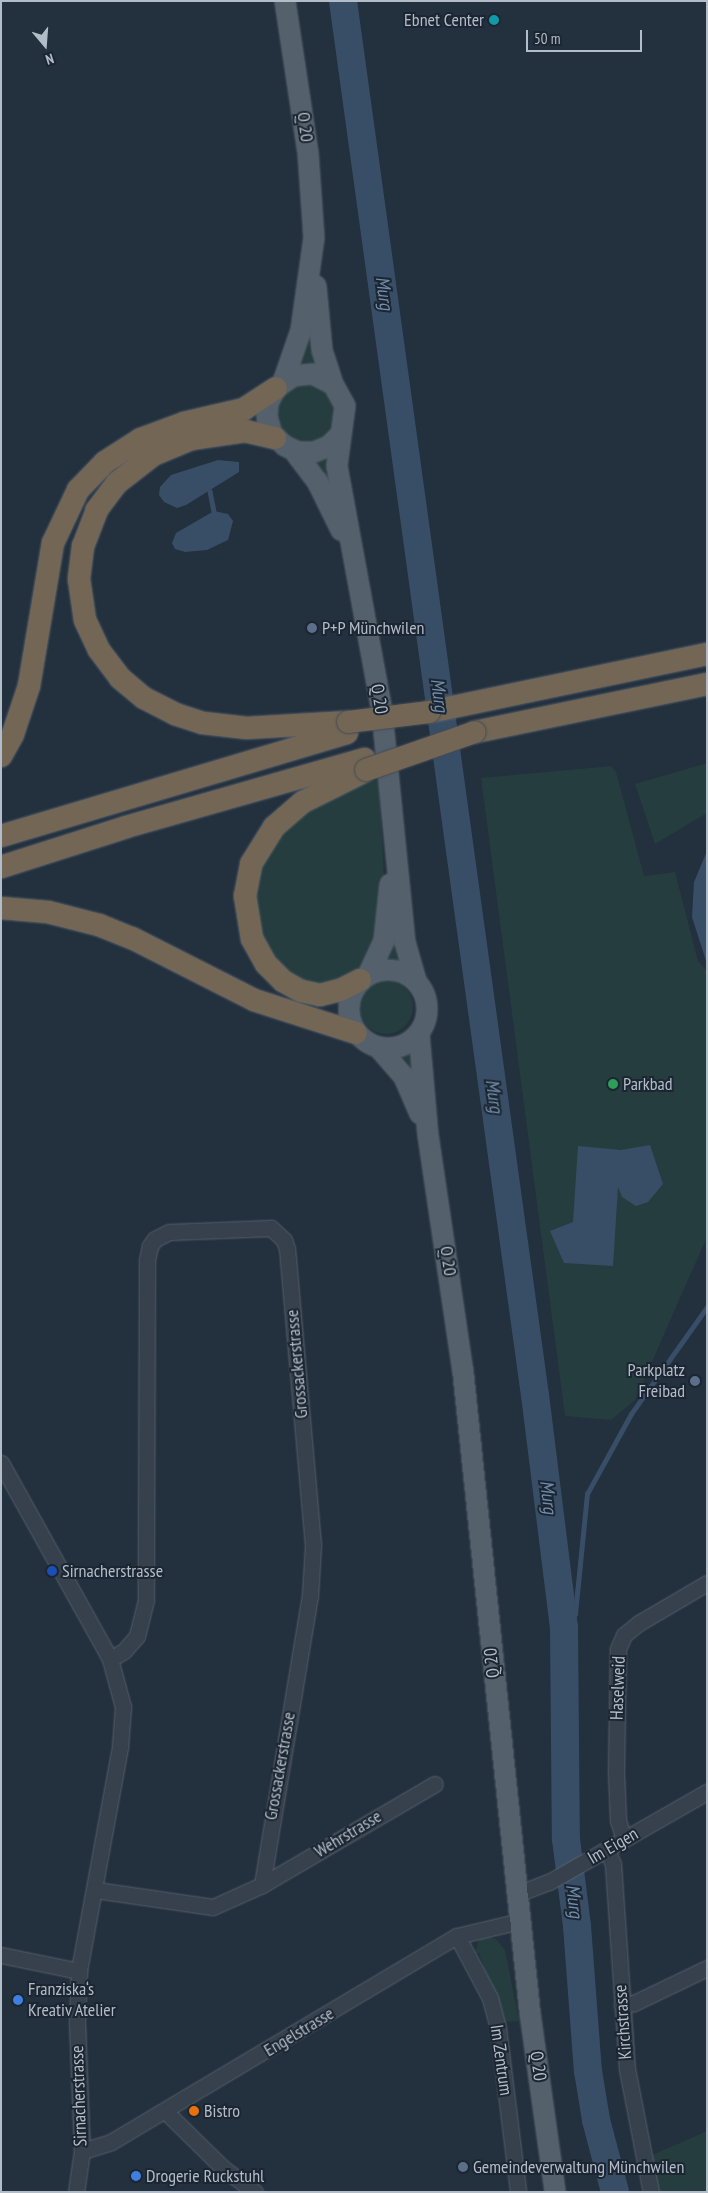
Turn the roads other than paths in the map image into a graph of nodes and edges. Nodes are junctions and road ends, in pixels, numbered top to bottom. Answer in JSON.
{"nodes":[{"id":1,"x":285,"y":1,"type":"edge"},
{"id":2,"x":314,"y":253,"type":"junction"},
{"id":3,"x":333,"y":384,"type":"junction"},
{"id":4,"x":279,"y":385,"type":"junction"},
{"id":5,"x":340,"y":435,"type":"junction"},
{"id":6,"x":275,"y":438,"type":"junction"},
{"id":7,"x":294,"y":451,"type":"junction"},
{"id":8,"x":350,"y":548,"type":"junction"},
{"id":9,"x":707,"y":654,"type":"edge"},
{"id":10,"x":707,"y":684,"type":"edge"},
{"id":11,"x":349,"y":727,"type":"junction"},
{"id":12,"x":1,"y":756,"type":"edge"},
{"id":13,"x":365,"y":765,"type":"junction"},
{"id":14,"x":1,"y":836,"type":"edge"},
{"id":15,"x":394,"y":853,"type":"junction"},
{"id":16,"x":1,"y":867,"type":"edge"},
{"id":17,"x":1,"y":908,"type":"edge"},
{"id":18,"x":365,"y":977,"type":"junction"},
{"id":19,"x":416,"y":980,"type":"junction"},
{"id":20,"x":356,"y":1033,"type":"junction"},
{"id":21,"x":419,"y":1033,"type":"junction"},
{"id":22,"x":378,"y":1047,"type":"junction"},
{"id":23,"x":428,"y":1135,"type":"junction"},
{"id":24,"x":1,"y":1463,"type":"edge"},
{"id":25,"x":707,"y":1583,"type":"edge"},
{"id":26,"x":110,"y":1659,"type":"junction"},
{"id":27,"x":435,"y":1784,"type":"dead end"},
{"id":28,"x":707,"y":1792,"type":"edge"},
{"id":29,"x":624,"y":1839,"type":"junction"},
{"id":30,"x":607,"y":1850,"type":"junction"},
{"id":31,"x":262,"y":1885,"type":"junction"},
{"id":32,"x":96,"y":1890,"type":"junction"},
{"id":33,"x":517,"y":1894,"type":"junction"},
{"id":34,"x":520,"y":1921,"type":"junction"},
{"id":35,"x":457,"y":1936,"type":"junction"},
{"id":36,"x":1,"y":1955,"type":"edge"},
{"id":37,"x":707,"y":1968,"type":"edge"},
{"id":38,"x":79,"y":1971,"type":"junction"},
{"id":39,"x":622,"y":2005,"type":"junction"},
{"id":40,"x":164,"y":2111,"type":"junction"},
{"id":41,"x":82,"y":2151,"type":"junction"},
{"id":42,"x":76,"y":2192,"type":"edge"},
{"id":43,"x":255,"y":2192,"type":"edge"},
{"id":44,"x":518,"y":2192,"type":"edge"},
{"id":45,"x":554,"y":2192,"type":"edge"},
{"id":46,"x":651,"y":2192,"type":"edge"}],
"edges":[{"from":1,"to":2,"type":"main road","name":"Q 20"},
{"from":2,"to":3,"type":"main road","name":"Q 20"},
{"from":2,"to":4,"type":"main road","name":"Q 20"},
{"from":3,"to":4,"type":"main road"},
{"from":3,"to":5,"type":"main road","name":"Q 20"},
{"from":4,"to":6,"type":"main road","name":"Q 20"},
{"from":4,"to":12,"type":"highway"},
{"from":5,"to":7,"type":"main road"},
{"from":5,"to":8,"type":"main road","name":"Q 20"},
{"from":6,"to":7,"type":"main road","name":"Q 20"},
{"from":6,"to":11,"type":"highway"},
{"from":7,"to":8,"type":"main road","name":"Q 20"},
{"from":8,"to":15,"type":"main road","name":"Q 20"},
{"from":9,"to":11,"type":"highway","bridge":true},
{"from":10,"to":13,"type":"highway","bridge":true},
{"from":11,"to":14,"type":"highway"},
{"from":13,"to":16,"type":"highway"},
{"from":13,"to":18,"type":"highway"},
{"from":15,"to":18,"type":"main road","name":"Q 20"},
{"from":15,"to":19,"type":"main road","name":"Q 20"},
{"from":17,"to":20,"type":"highway"},
{"from":18,"to":19,"type":"main road"},
{"from":18,"to":20,"type":"main road","name":"Q 20"},
{"from":19,"to":21,"type":"main road","name":"Q 20"},
{"from":20,"to":22,"type":"main road","name":"Q 20"},
{"from":21,"to":22,"type":"main road"},
{"from":21,"to":23,"type":"main road","name":"Q 20"},
{"from":22,"to":23,"type":"main road","name":"Q 20"},
{"from":23,"to":33,"type":"main road","name":"Q 20"},
{"from":24,"to":26,"type":"street","name":"Sirnacherstrasse"},
{"from":25,"to":29,"type":"street","name":"Haselweid"},
{"from":26,"to":31,"type":"street","name":"Grossackerstrasse"},
{"from":26,"to":32,"type":"street","name":"Sirnacherstrasse"},
{"from":27,"to":31,"type":"street","name":"Wehrstrasse"},
{"from":28,"to":29,"type":"street","name":"Im Eigen"},
{"from":29,"to":30,"type":"street","name":"Im Eigen"},
{"from":30,"to":33,"type":"street","name":"Im Eigen"},
{"from":30,"to":39,"type":"street","name":"Kirchstrasse"},
{"from":31,"to":32,"type":"street"},
{"from":32,"to":38,"type":"street","name":"Sirnacherstrasse"},
{"from":33,"to":34,"type":"main road","name":"Q 20"},
{"from":34,"to":35,"type":"street","name":"Engelstrasse"},
{"from":34,"to":45,"type":"main road","name":"Q 20"},
{"from":35,"to":40,"type":"street","name":"Engelstrasse"},
{"from":35,"to":44,"type":"street","name":"Im Zentrum"},
{"from":36,"to":38,"type":"street"},
{"from":37,"to":39,"type":"street"},
{"from":38,"to":41,"type":"street","name":"Sirnacherstrasse"},
{"from":39,"to":46,"type":"street","name":"Kirchstrasse"},
{"from":40,"to":41,"type":"street","name":"Engelstrasse"},
{"from":40,"to":43,"type":"street"},
{"from":41,"to":42,"type":"street","name":"Sirnacherstrasse"}]}
